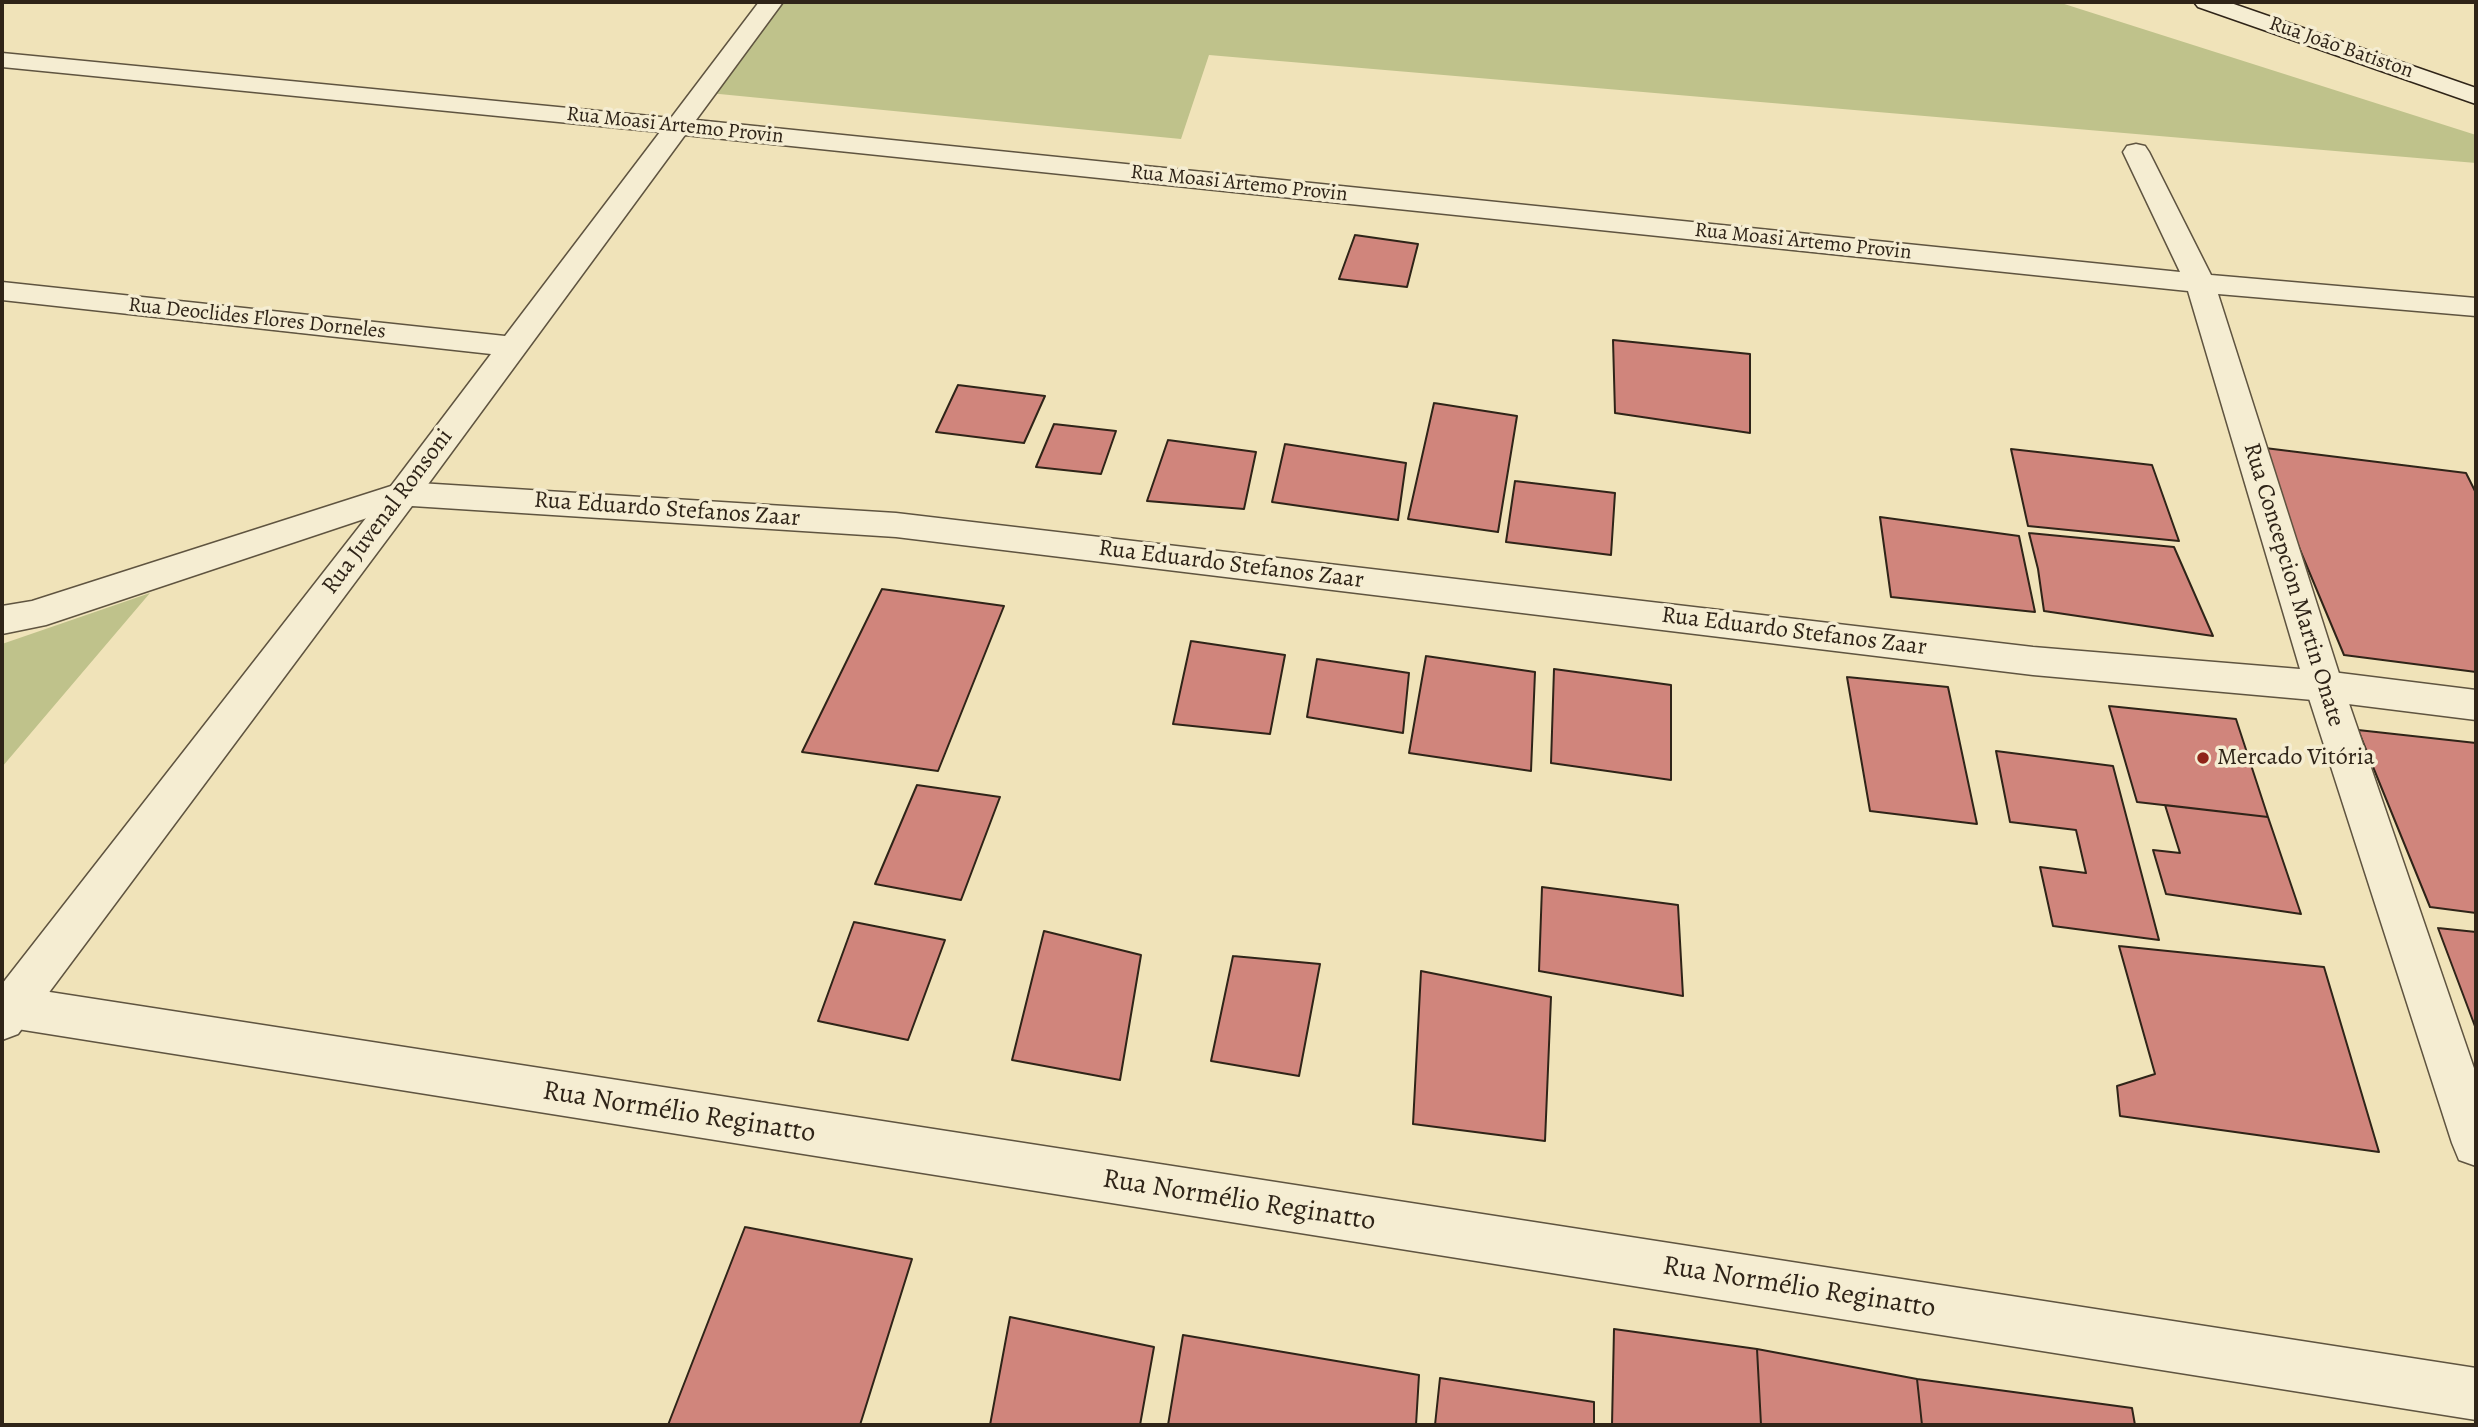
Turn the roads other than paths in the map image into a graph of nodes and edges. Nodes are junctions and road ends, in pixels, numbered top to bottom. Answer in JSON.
{"nodes":[{"id":1,"x":771,"y":2,"type":"edge"},
{"id":2,"x":2206,"y":2,"type":"edge"},
{"id":3,"x":2,"y":60,"type":"edge"},
{"id":4,"x":2476,"y":96,"type":"edge"},
{"id":5,"x":678,"y":126,"type":"junction"},
{"id":6,"x":2136,"y":152,"type":"dead end"},
{"id":7,"x":2200,"y":283,"type":"junction"},
{"id":8,"x":2,"y":290,"type":"edge"},
{"id":9,"x":2476,"y":307,"type":"edge"},
{"id":10,"x":512,"y":347,"type":"junction"},
{"id":11,"x":403,"y":494,"type":"junction"},
{"id":12,"x":2,"y":620,"type":"edge"},
{"id":13,"x":2323,"y":686,"type":"junction"},
{"id":14,"x":2476,"y":705,"type":"edge"},
{"id":15,"x":5,"y":1012,"type":"edge"},
{"id":16,"x":2476,"y":1143,"type":"edge"},
{"id":17,"x":2476,"y":1394,"type":"edge"}],
"edges":[{"from":1,"to":5,"type":"street","name":"Rua Juvenal Ronsoni"},
{"from":2,"to":4,"type":"street","name":"Rua João Batiston"},
{"from":3,"to":5,"type":"street","name":"Rua Moasi Artemo Provin"},
{"from":5,"to":7,"type":"street","name":"Rua Moasi Artemo Provin"},
{"from":5,"to":10,"type":"street","name":"Rua Juvenal Ronsoni"},
{"from":6,"to":7,"type":"street","name":"Rua Concepcion Martin Onate"},
{"from":7,"to":9,"type":"street","name":"Rua Moasi Artemo Provin"},
{"from":7,"to":13,"type":"street","name":"Rua Concepcion Martin Onate"},
{"from":8,"to":10,"type":"street","name":"Rua Deoclides Flores Dorneles"},
{"from":10,"to":11,"type":"street","name":"Rua Juvenal Ronsoni"},
{"from":11,"to":12,"type":"street","name":"Rua Eduardo Stefanos Zaar"},
{"from":11,"to":13,"type":"street","name":"Rua Eduardo Stefanos Zaar"},
{"from":11,"to":15,"type":"street","name":"Rua Juvenal Ronsoni"},
{"from":13,"to":14,"type":"street","name":"Rua Eduardo Stefanos Zaar"},
{"from":13,"to":16,"type":"street","name":"Rua Concepcion Martin Onate"},
{"from":15,"to":17,"type":"street","name":"Rua Normélio Reginatto"}]}
